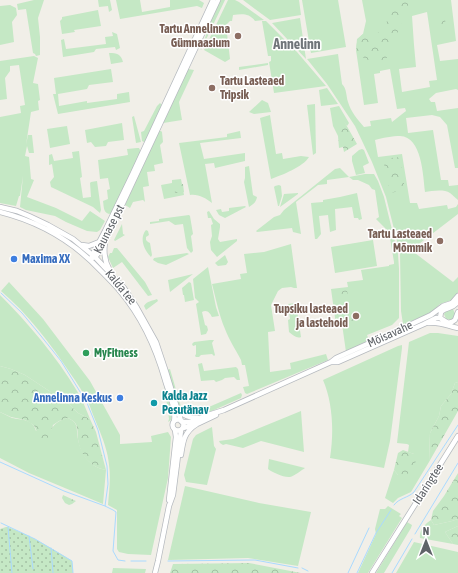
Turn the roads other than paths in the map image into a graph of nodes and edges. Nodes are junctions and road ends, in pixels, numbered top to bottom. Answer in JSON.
{"nodes":[{"id":1,"x":213,"y":0,"type":"edge"},
{"id":2,"x":218,"y":0,"type":"edge"},
{"id":3,"x":0,"y":207,"type":"edge"},
{"id":4,"x":0,"y":212,"type":"edge"},
{"id":5,"x":116,"y":217,"type":"junction"},
{"id":6,"x":111,"y":218,"type":"junction"},
{"id":7,"x":109,"y":233,"type":"junction"},
{"id":8,"x":106,"y":239,"type":"junction"},
{"id":9,"x":99,"y":242,"type":"junction"},
{"id":10,"x":80,"y":245,"type":"junction"},
{"id":11,"x":92,"y":257,"type":"junction"},
{"id":12,"x":111,"y":274,"type":"junction"},
{"id":13,"x":458,"y":296,"type":"edge"},
{"id":14,"x":458,"y":301,"type":"edge"},
{"id":15,"x":449,"y":304,"type":"junction"},
{"id":16,"x":454,"y":306,"type":"junction"},
{"id":17,"x":457,"y":316,"type":"edge"},
{"id":18,"x":440,"y":318,"type":"junction"},
{"id":19,"x":424,"y":324,"type":"junction"},
{"id":20,"x":444,"y":324,"type":"junction"},
{"id":21,"x":458,"y":328,"type":"edge"},
{"id":22,"x":331,"y":362,"type":"junction"},
{"id":23,"x":176,"y":408,"type":"junction"},
{"id":24,"x":224,"y":410,"type":"junction"},
{"id":25,"x":199,"y":418,"type":"junction"},
{"id":26,"x":174,"y":421,"type":"junction"},
{"id":27,"x":197,"y":424,"type":"junction"},
{"id":28,"x":180,"y":426,"type":"junction"},
{"id":29,"x":458,"y":436,"type":"edge"},
{"id":30,"x":177,"y":464,"type":"junction"},
{"id":31,"x":169,"y":506,"type":"junction"},
{"id":32,"x":154,"y":573,"type":"edge"},
{"id":33,"x":372,"y":573,"type":"edge"}],
"edges":[{"from":1,"to":6,"type":"street","name":"Kaunase pst"},
{"from":2,"to":5,"type":"street","name":"Kaunase pst"},
{"from":3,"to":10,"type":"street","name":"Kalda tee"},
{"from":4,"to":11,"type":"street","name":"Kalda tee"},
{"from":5,"to":6,"type":"street"},
{"from":5,"to":7,"type":"street","name":"Kaunase pst"},
{"from":6,"to":7,"type":"street"},
{"from":6,"to":9,"type":"street","name":"Kaunase pst"},
{"from":7,"to":8,"type":"street","name":"Kaunase pst"},
{"from":8,"to":11,"type":"street","name":"Kaunase pst"},
{"from":8,"to":12,"type":"street"},
{"from":9,"to":10,"type":"street"},
{"from":9,"to":11,"type":"street","name":"Kaunase pst"},
{"from":10,"to":11,"type":"street","name":"Kalda tee"},
{"from":11,"to":12,"type":"street","name":"Kalda tee"},
{"from":11,"to":26,"type":"street","name":"Kalda tee"},
{"from":12,"to":23,"type":"street","name":"Kalda tee"},
{"from":13,"to":15,"type":"street","name":"Mõisavahe"},
{"from":14,"to":16,"type":"street","name":"Mõisavahe"},
{"from":15,"to":16,"type":"street"},
{"from":15,"to":22,"type":"street","name":"Mõisavahe"},
{"from":16,"to":17,"type":"street","name":"Mõisavahe"},
{"from":16,"to":18,"type":"street","name":"Mõisavahe"},
{"from":17,"to":18,"type":"street","name":"Mõisavahe"},
{"from":18,"to":19,"type":"street","name":"Mõisavahe"},
{"from":18,"to":20,"type":"street"},
{"from":19,"to":20,"type":"street"},
{"from":19,"to":22,"type":"street","name":"Mõisavahe"},
{"from":20,"to":21,"type":"street"},
{"from":22,"to":24,"type":"street","name":"Mõisavahe"},
{"from":23,"to":25,"type":"street"},
{"from":23,"to":28,"type":"street","name":"Kalda tee"},
{"from":24,"to":25,"type":"street","name":"Mõisavahe"},
{"from":24,"to":27,"type":"street","name":"Mõisavahe"},
{"from":25,"to":28,"type":"street","name":"Mõisavahe"},
{"from":26,"to":28,"type":"street"},
{"from":26,"to":28,"type":"street","name":"Kalda tee"},
{"from":27,"to":28,"type":"street","name":"Mõisavahe"},
{"from":27,"to":30,"type":"street"},
{"from":28,"to":30,"type":"street","name":"Kalda tee"},
{"from":28,"to":31,"type":"street","name":"Kalda tee"},
{"from":29,"to":33,"type":"street","name":"Idaringtee"},
{"from":30,"to":31,"type":"street","name":"Kalda tee"},
{"from":31,"to":32,"type":"street","name":"Kalda tee"}]}
